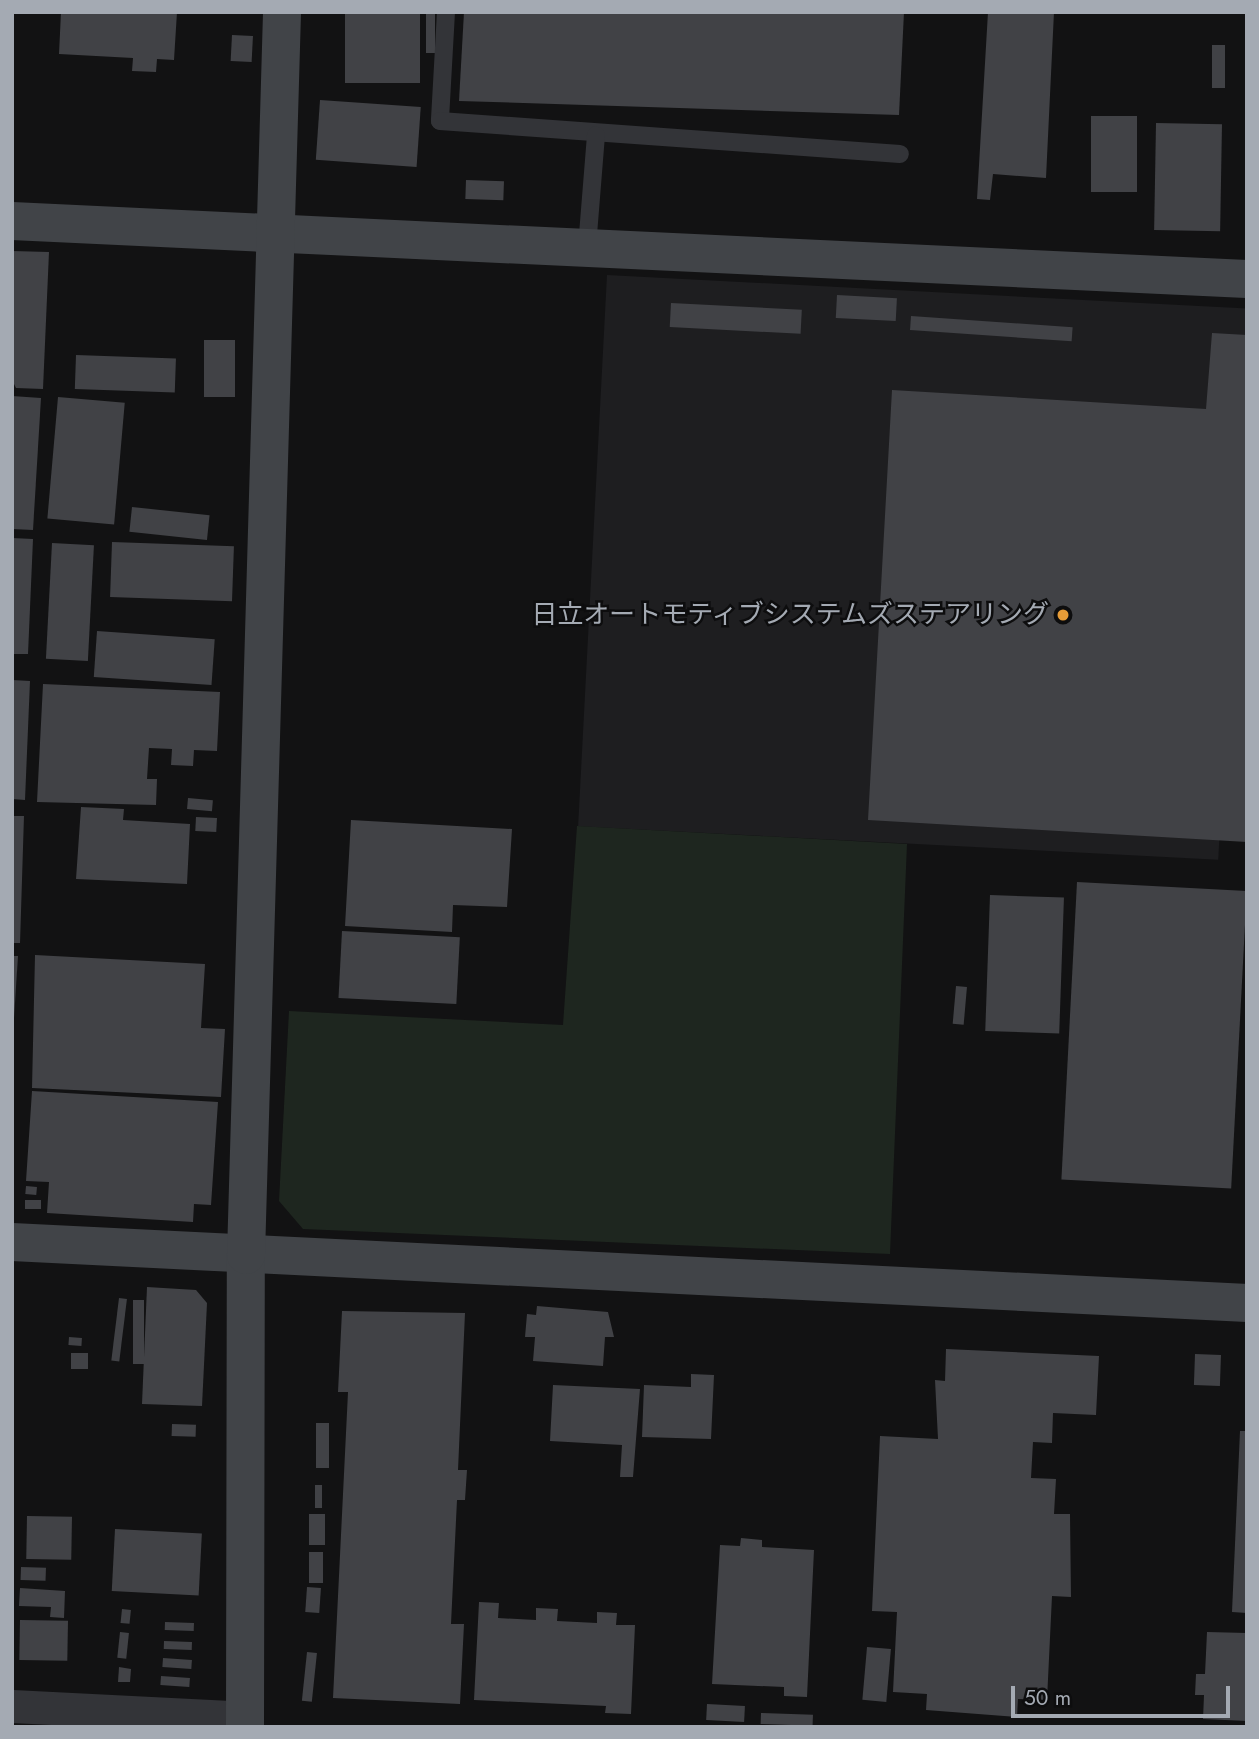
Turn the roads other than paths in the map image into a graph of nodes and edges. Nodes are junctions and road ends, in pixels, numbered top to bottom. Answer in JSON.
{"nodes":[{"id":1,"x":282,"y":12,"type":"edge"},
{"id":2,"x":446,"y":12,"type":"edge"},
{"id":3,"x":597,"y":135,"type":"junction"},
{"id":4,"x":900,"y":155,"type":"dead end"},
{"id":5,"x":12,"y":220,"type":"edge"},
{"id":6,"x":275,"y":236,"type":"junction"},
{"id":7,"x":587,"y":247,"type":"junction"},
{"id":8,"x":1247,"y":279,"type":"edge"},
{"id":9,"x":12,"y":1242,"type":"edge"},
{"id":10,"x":246,"y":1255,"type":"junction"},
{"id":11,"x":1247,"y":1303,"type":"edge"},
{"id":12,"x":12,"y":1706,"type":"edge"},
{"id":13,"x":245,"y":1722,"type":"edge"}],
"edges":[{"from":1,"to":6,"type":"street"},
{"from":2,"to":3,"type":"lane"},
{"from":3,"to":4,"type":"lane"},
{"from":3,"to":7,"type":"lane"},
{"from":5,"to":6,"type":"street"},
{"from":6,"to":7,"type":"street"},
{"from":6,"to":10,"type":"street"},
{"from":7,"to":8,"type":"street"},
{"from":9,"to":10,"type":"street"},
{"from":10,"to":11,"type":"street"},
{"from":10,"to":13,"type":"street"},
{"from":12,"to":13,"type":"street"}]}
